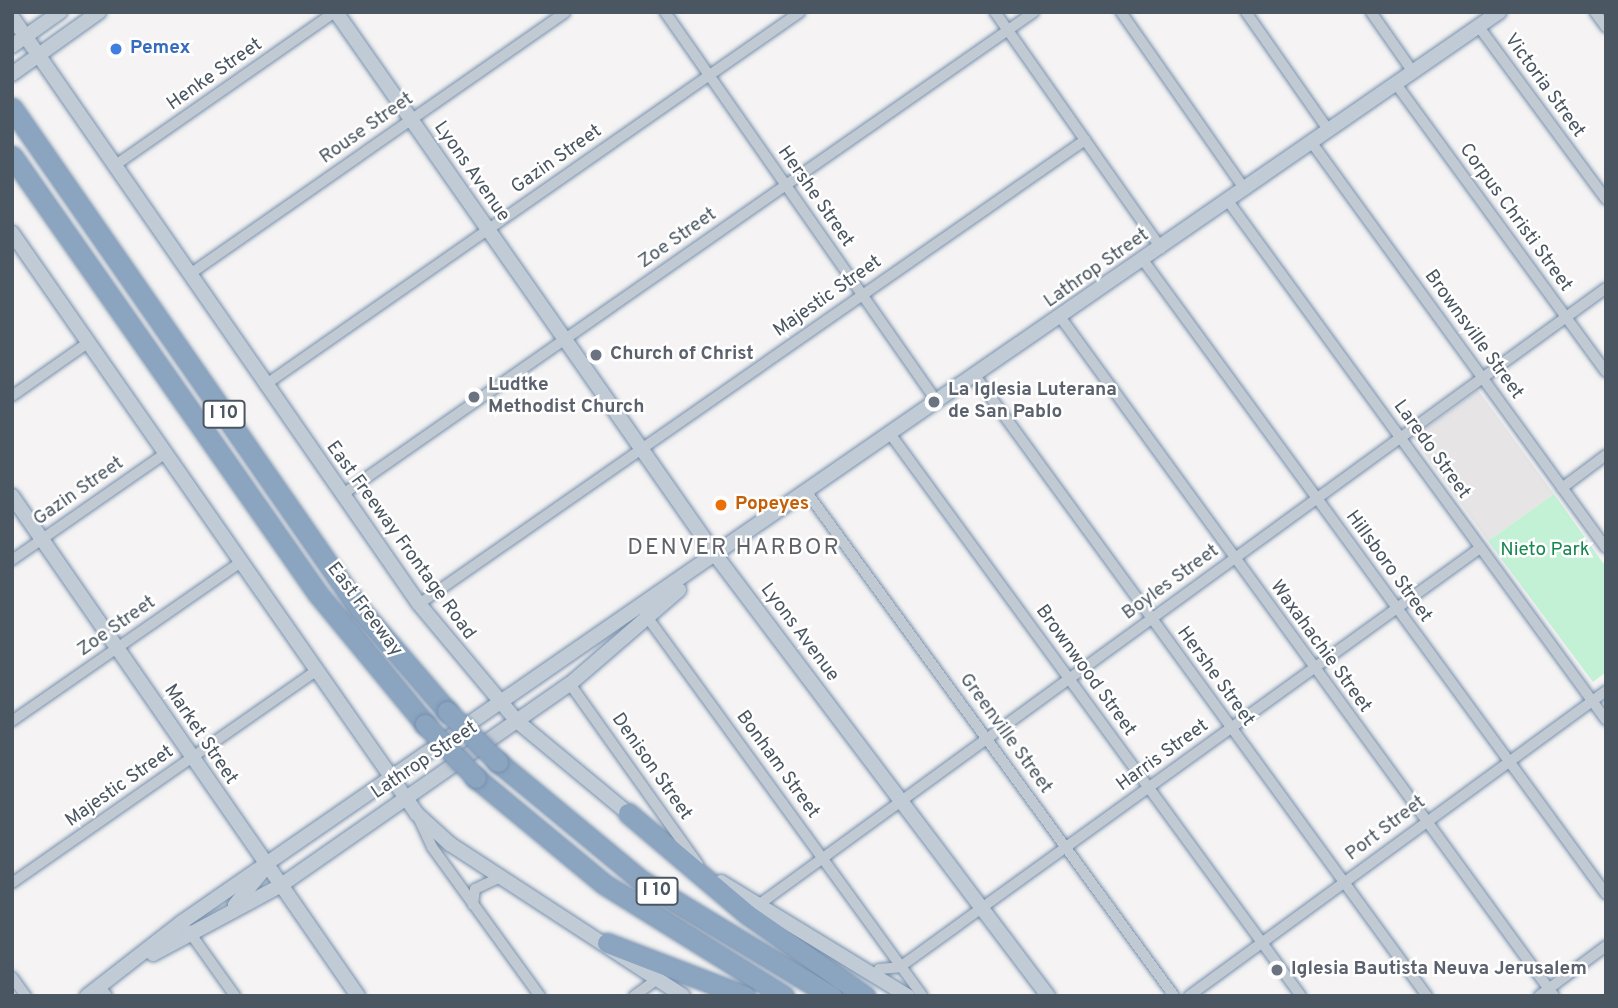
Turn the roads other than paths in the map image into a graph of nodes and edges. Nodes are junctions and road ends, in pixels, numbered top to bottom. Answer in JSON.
{"nodes":[{"id":1,"x":60,"y":12,"type":"edge"},
{"id":2,"x":99,"y":12,"type":"edge"},
{"id":3,"x":336,"y":12,"type":"edge"},
{"id":4,"x":565,"y":12,"type":"edge"},
{"id":5,"x":665,"y":12,"type":"edge"},
{"id":6,"x":800,"y":12,"type":"edge"},
{"id":7,"x":995,"y":12,"type":"edge"},
{"id":8,"x":1034,"y":12,"type":"edge"},
{"id":9,"x":1121,"y":12,"type":"edge"},
{"id":10,"x":1246,"y":12,"type":"edge"},
{"id":11,"x":1371,"y":12,"type":"edge"},
{"id":12,"x":1595,"y":12,"type":"edge"},
{"id":13,"x":1498,"y":13,"type":"edge"},
{"id":14,"x":12,"y":18,"type":"edge"},
{"id":15,"x":1479,"y":27,"type":"junction"},
{"id":16,"x":1606,"y":27,"type":"edge"},
{"id":17,"x":1007,"y":31,"type":"junction"},
{"id":18,"x":26,"y":37,"type":"junction"},
{"id":19,"x":12,"y":46,"type":"edge"},
{"id":20,"x":40,"y":55,"type":"junction"},
{"id":21,"x":1413,"y":72,"type":"junction"},
{"id":22,"x":12,"y":74,"type":"edge"},
{"id":23,"x":708,"y":76,"type":"junction"},
{"id":24,"x":1396,"y":84,"type":"junction"},
{"id":25,"x":12,"y":108,"type":"edge"},
{"id":26,"x":411,"y":120,"type":"junction"},
{"id":27,"x":1329,"y":131,"type":"junction"},
{"id":28,"x":1085,"y":140,"type":"junction"},
{"id":29,"x":1312,"y":143,"type":"junction"},
{"id":30,"x":12,"y":156,"type":"edge"},
{"id":31,"x":114,"y":166,"type":"junction"},
{"id":32,"x":786,"y":185,"type":"junction"},
{"id":33,"x":1245,"y":190,"type":"junction"},
{"id":34,"x":1606,"y":199,"type":"edge"},
{"id":35,"x":1228,"y":201,"type":"junction"},
{"id":36,"x":488,"y":230,"type":"junction"},
{"id":37,"x":12,"y":233,"type":"edge"},
{"id":38,"x":1161,"y":248,"type":"junction"},
{"id":39,"x":1143,"y":260,"type":"junction"},
{"id":40,"x":190,"y":274,"type":"junction"},
{"id":41,"x":1606,"y":288,"type":"edge"},
{"id":42,"x":862,"y":294,"type":"junction"},
{"id":43,"x":1060,"y":318,"type":"junction"},
{"id":44,"x":1566,"y":318,"type":"junction"},
{"id":45,"x":564,"y":339,"type":"junction"},
{"id":46,"x":89,"y":342,"type":"junction"},
{"id":47,"x":1606,"y":372,"type":"edge"},
{"id":48,"x":976,"y":377,"type":"junction"},
{"id":49,"x":1482,"y":378,"type":"junction"},
{"id":50,"x":265,"y":385,"type":"junction"},
{"id":51,"x":12,"y":396,"type":"edge"},
{"id":52,"x":937,"y":402,"type":"junction"},
{"id":53,"x":891,"y":435,"type":"junction"},
{"id":54,"x":1400,"y":438,"type":"junction"},
{"id":55,"x":641,"y":449,"type":"junction"},
{"id":56,"x":166,"y":453,"type":"junction"},
{"id":57,"x":1606,"y":455,"type":"edge"},
{"id":58,"x":1562,"y":488,"type":"junction"},
{"id":59,"x":343,"y":494,"type":"junction"},
{"id":60,"x":808,"y":494,"type":"junction"},
{"id":61,"x":12,"y":496,"type":"edge"},
{"id":62,"x":1317,"y":498,"type":"junction"},
{"id":63,"x":42,"y":539,"type":"junction"},
{"id":64,"x":1480,"y":548,"type":"junction"},
{"id":65,"x":1606,"y":548,"type":"edge"},
{"id":66,"x":717,"y":557,"type":"junction"},
{"id":67,"x":1234,"y":558,"type":"junction"},
{"id":68,"x":12,"y":560,"type":"edge"},
{"id":69,"x":241,"y":562,"type":"junction"},
{"id":70,"x":419,"y":604,"type":"junction"},
{"id":71,"x":1396,"y":609,"type":"junction"},
{"id":72,"x":642,"y":610,"type":"junction"},
{"id":73,"x":1151,"y":619,"type":"junction"},
{"id":74,"x":117,"y":648,"type":"junction"},
{"id":75,"x":1314,"y":668,"type":"junction"},
{"id":76,"x":317,"y":670,"type":"junction"},
{"id":77,"x":1069,"y":679,"type":"junction"},
{"id":78,"x":570,"y":684,"type":"junction"},
{"id":79,"x":1606,"y":691,"type":"edge"},
{"id":80,"x":1592,"y":701,"type":"junction"},
{"id":81,"x":502,"y":704,"type":"junction"},
{"id":82,"x":1606,"y":720,"type":"edge"},
{"id":83,"x":12,"y":721,"type":"edge"},
{"id":84,"x":517,"y":721,"type":"junction"},
{"id":85,"x":1231,"y":729,"type":"junction"},
{"id":86,"x":987,"y":739,"type":"junction"},
{"id":87,"x":193,"y":758,"type":"junction"},
{"id":88,"x":1509,"y":761,"type":"junction"},
{"id":89,"x":393,"y":777,"type":"junction"},
{"id":90,"x":1149,"y":788,"type":"junction"},
{"id":91,"x":406,"y":796,"type":"junction"},
{"id":92,"x":902,"y":801,"type":"junction"},
{"id":93,"x":628,"y":813,"type":"junction"},
{"id":94,"x":417,"y":814,"type":"junction"},
{"id":95,"x":1426,"y":821,"type":"junction"},
{"id":96,"x":1067,"y":847,"type":"junction"},
{"id":97,"x":823,"y":859,"type":"junction"},
{"id":98,"x":266,"y":866,"type":"junction"},
{"id":99,"x":703,"y":870,"type":"junction"},
{"id":100,"x":502,"y":877,"type":"junction"},
{"id":101,"x":1344,"y":882,"type":"junction"},
{"id":102,"x":12,"y":883,"type":"edge"},
{"id":103,"x":280,"y":886,"type":"junction"},
{"id":104,"x":1606,"y":894,"type":"edge"},
{"id":105,"x":473,"y":905,"type":"junction"},
{"id":106,"x":757,"y":905,"type":"junction"},
{"id":107,"x":984,"y":908,"type":"junction"},
{"id":108,"x":218,"y":920,"type":"junction"},
{"id":109,"x":182,"y":922,"type":"junction"},
{"id":110,"x":192,"y":935,"type":"junction"},
{"id":111,"x":1262,"y":942,"type":"junction"},
{"id":112,"x":607,"y":943,"type":"junction"},
{"id":113,"x":885,"y":946,"type":"junction"},
{"id":114,"x":1606,"y":946,"type":"edge"},
{"id":115,"x":132,"y":964,"type":"junction"},
{"id":116,"x":900,"y":967,"type":"junction"},
{"id":117,"x":877,"y":972,"type":"junction"},
{"id":118,"x":12,"y":977,"type":"edge"},
{"id":119,"x":657,"y":979,"type":"junction"},
{"id":120,"x":104,"y":991,"type":"edge"},
{"id":121,"x":1547,"y":993,"type":"edge"},
{"id":122,"x":26,"y":996,"type":"edge"},
{"id":123,"x":87,"y":996,"type":"edge"},
{"id":124,"x":235,"y":996,"type":"edge"},
{"id":125,"x":358,"y":996,"type":"edge"},
{"id":126,"x":540,"y":996,"type":"edge"},
{"id":127,"x":634,"y":996,"type":"edge"},
{"id":128,"x":683,"y":996,"type":"edge"},
{"id":129,"x":745,"y":996,"type":"edge"},
{"id":130,"x":784,"y":996,"type":"edge"},
{"id":131,"x":832,"y":996,"type":"edge"},
{"id":132,"x":865,"y":996,"type":"edge"},
{"id":133,"x":908,"y":996,"type":"edge"},
{"id":134,"x":923,"y":996,"type":"edge"},
{"id":135,"x":1048,"y":996,"type":"edge"},
{"id":136,"x":1174,"y":996,"type":"edge"},
{"id":137,"x":1189,"y":996,"type":"edge"},
{"id":138,"x":1301,"y":996,"type":"edge"},
{"id":139,"x":1427,"y":996,"type":"edge"}],
"edges":[{"from":1,"to":18,"type":"street"},
{"from":2,"to":20,"type":"street"},
{"from":3,"to":26,"type":"street","name":"Lyons Avenue"},
{"from":3,"to":31,"type":"street","name":"Henke Street"},
{"from":4,"to":26,"type":"street","name":"Rouse Street"},
{"from":5,"to":23,"type":"street","name":"Hershe Street"},
{"from":6,"to":23,"type":"street","name":"Gazin Street"},
{"from":7,"to":17,"type":"street"},
{"from":8,"to":17,"type":"street","name":"Zoe Street"},
{"from":9,"to":33,"type":"street"},
{"from":10,"to":27,"type":"street"},
{"from":11,"to":21,"type":"street"},
{"from":12,"to":16,"type":"street"},
{"from":13,"to":15,"type":"street","name":"Lathrop Street"},
{"from":14,"to":18,"type":"street","name":"East Freeway Frontage Road"},
{"from":15,"to":21,"type":"street","name":"Lathrop Street"},
{"from":15,"to":34,"type":"street","name":"Victoria Street"},
{"from":17,"to":28,"type":"street"},
{"from":17,"to":32,"type":"street","name":"Zoe Street"},
{"from":18,"to":19,"type":"street"},
{"from":18,"to":20,"type":"street","name":"East Freeway Frontage Road"},
{"from":20,"to":22,"type":"street"},
{"from":20,"to":31,"type":"street","name":"East Freeway Frontage Road"},
{"from":21,"to":24,"type":"street","name":"Lathrop Street"},
{"from":23,"to":32,"type":"street","name":"Hershe Street"},
{"from":23,"to":36,"type":"street","name":"Gazin Street"},
{"from":24,"to":27,"type":"street","name":"Lathrop Street"},
{"from":24,"to":44,"type":"street","name":"Corpus Christi Street"},
{"from":25,"to":131,"type":"highway","name":"East Freeway","number":"I 10","bridge":true},
{"from":26,"to":36,"type":"street","name":"Lyons Avenue"},
{"from":26,"to":40,"type":"street","name":"Rouse Street"},
{"from":27,"to":29,"type":"street","name":"Lathrop Street"},
{"from":28,"to":38,"type":"street"},
{"from":28,"to":42,"type":"street","name":"Majestic Street"},
{"from":29,"to":33,"type":"street","name":"Lathrop Street"},
{"from":29,"to":49,"type":"street","name":"Brownsville Street"},
{"from":30,"to":130,"type":"highway","name":"East Freeway","number":"I 10","bridge":true},
{"from":31,"to":40,"type":"street","name":"East Freeway Frontage Road"},
{"from":32,"to":42,"type":"street","name":"Hershe Street"},
{"from":32,"to":45,"type":"street","name":"Zoe Street"},
{"from":33,"to":35,"type":"street","name":"Lathrop Street"},
{"from":35,"to":38,"type":"street","name":"Lathrop Street"},
{"from":35,"to":54,"type":"street","name":"Laredo Street"},
{"from":36,"to":45,"type":"street","name":"Lyons Avenue"},
{"from":36,"to":50,"type":"street","name":"Gazin Street"},
{"from":37,"to":46,"type":"street"},
{"from":38,"to":39,"type":"street","name":"Lathrop Street"},
{"from":39,"to":43,"type":"street","name":"Lathrop Street"},
{"from":39,"to":62,"type":"street","name":"Hillsboro Street"},
{"from":40,"to":50,"type":"street","name":"East Freeway Frontage Road"},
{"from":41,"to":44,"type":"street","name":"Boyles Street"},
{"from":42,"to":52,"type":"street","name":"Hershe Street"},
{"from":42,"to":55,"type":"street","name":"Majestic Street"},
{"from":43,"to":48,"type":"street","name":"Lathrop Street"},
{"from":43,"to":67,"type":"street","name":"Waxahachie Street"},
{"from":44,"to":47,"type":"street","name":"Corpus Christi Street"},
{"from":44,"to":49,"type":"street","name":"Boyles Street"},
{"from":45,"to":55,"type":"street","name":"Lyons Avenue"},
{"from":45,"to":59,"type":"street","name":"Zoe Street"},
{"from":46,"to":51,"type":"street"},
{"from":46,"to":56,"type":"street"},
{"from":48,"to":52,"type":"street","name":"Lathrop Street"},
{"from":48,"to":73,"type":"street","name":"Hershe Street"},
{"from":49,"to":54,"type":"street","name":"Boyles Street"},
{"from":49,"to":58,"type":"street","name":"Brownsville Street"},
{"from":50,"to":59,"type":"street","name":"East Freeway Frontage Road"},
{"from":52,"to":53,"type":"street","name":"Lathrop Street"},
{"from":53,"to":60,"type":"street","name":"Lathrop Street"},
{"from":53,"to":77,"type":"street","name":"Brownwood Street"},
{"from":54,"to":62,"type":"street","name":"Boyles Street"},
{"from":54,"to":64,"type":"street","name":"Laredo Street"},
{"from":55,"to":66,"type":"street","name":"Lyons Avenue"},
{"from":55,"to":70,"type":"street","name":"Majestic Street"},
{"from":56,"to":63,"type":"street","name":"Gazin Street"},
{"from":56,"to":69,"type":"street"},
{"from":57,"to":58,"type":"street"},
{"from":58,"to":65,"type":"street","name":"Brownsville Street"},
{"from":59,"to":70,"type":"street","name":"East Freeway Frontage Road"},
{"from":60,"to":66,"type":"street","name":"Lathrop Street"},
{"from":60,"to":86,"type":"street","name":"Greenville Street"},
{"from":61,"to":63,"type":"street","name":"Market Street"},
{"from":62,"to":67,"type":"street","name":"Boyles Street"},
{"from":62,"to":71,"type":"street","name":"Hillsboro Street"},
{"from":63,"to":68,"type":"street","name":"Gazin Street"},
{"from":63,"to":74,"type":"street","name":"Market Street"},
{"from":64,"to":71,"type":"street","name":"Harris Street"},
{"from":64,"to":80,"type":"street","name":"Laredo Street"},
{"from":66,"to":72,"type":"street","name":"Lathrop Street"},
{"from":66,"to":92,"type":"street","name":"Lyons Avenue"},
{"from":67,"to":73,"type":"street","name":"Boyles Street"},
{"from":67,"to":75,"type":"street","name":"Waxahachie Street"},
{"from":69,"to":74,"type":"street","name":"Zoe Street"},
{"from":69,"to":76,"type":"street"},
{"from":70,"to":81,"type":"street","name":"East Freeway Frontage Road"},
{"from":71,"to":75,"type":"street","name":"Harris Street"},
{"from":71,"to":88,"type":"street","name":"Hillsboro Street"},
{"from":72,"to":78,"type":"street","name":"Lathrop Street"},
{"from":72,"to":81,"type":"street","name":"Lathrop Street"},
{"from":72,"to":97,"type":"street","name":"Bonham Street"},
{"from":73,"to":77,"type":"street","name":"Boyles Street"},
{"from":73,"to":85,"type":"street","name":"Hershe Street"},
{"from":74,"to":83,"type":"street","name":"Zoe Street"},
{"from":74,"to":87,"type":"street","name":"Market Street"},
{"from":75,"to":85,"type":"street","name":"Harris Street"},
{"from":75,"to":95,"type":"street","name":"Waxahachie Street"},
{"from":76,"to":87,"type":"street","name":"Majestic Street"},
{"from":76,"to":89,"type":"street"},
{"from":77,"to":86,"type":"street","name":"Boyles Street"},
{"from":77,"to":90,"type":"street","name":"Brownwood Street"},
{"from":78,"to":84,"type":"street","name":"Lathrop Street"},
{"from":78,"to":99,"type":"street","name":"Denison Street"},
{"from":79,"to":80,"type":"street","name":"Port Street"},
{"from":80,"to":82,"type":"street","name":"Laredo Street"},
{"from":80,"to":88,"type":"street","name":"Port Street"},
{"from":81,"to":84,"type":"street","name":"East Freeway Frontage Road"},
{"from":81,"to":89,"type":"street","name":"Lathrop Street"},
{"from":84,"to":91,"type":"street","name":"Lathrop Street"},
{"from":84,"to":93,"type":"street","name":"East Freeway Frontage Road"},
{"from":85,"to":90,"type":"street","name":"Harris Street"},
{"from":85,"to":101,"type":"street","name":"Hershe Street"},
{"from":86,"to":92,"type":"street","name":"Boyles Street"},
{"from":86,"to":96,"type":"street","name":"Greenville Street"},
{"from":87,"to":98,"type":"street","name":"Market Street"},
{"from":87,"to":102,"type":"street","name":"Majestic Street"},
{"from":88,"to":95,"type":"street","name":"Port Street"},
{"from":88,"to":104,"type":"street","name":"Hillsboro Street"},
{"from":89,"to":91,"type":"street"},
{"from":89,"to":98,"type":"street","name":"Lathrop Street"},
{"from":90,"to":96,"type":"street","name":"Harris Street"},
{"from":90,"to":111,"type":"street","name":"Brownwood Street"},
{"from":91,"to":94,"type":"street"},
{"from":91,"to":103,"type":"street","name":"Lathrop Street"},
{"from":92,"to":97,"type":"street","name":"Boyles Street"},
{"from":92,"to":107,"type":"street","name":"Lyons Avenue"},
{"from":93,"to":99,"type":"street","name":"East Freeway Frontage Road"},
{"from":93,"to":132,"type":"highway"},
{"from":94,"to":100,"type":"street"},
{"from":94,"to":105,"type":"street"},
{"from":95,"to":101,"type":"street","name":"Port Street"},
{"from":95,"to":121,"type":"street","name":"Waxahachie Street"},
{"from":96,"to":107,"type":"street","name":"Harris Street"},
{"from":96,"to":136,"type":"street","name":"Greenville Street"},
{"from":97,"to":106,"type":"street","name":"Boyles Street"},
{"from":97,"to":113,"type":"street","name":"Bonham Street"},
{"from":98,"to":103,"type":"street","name":"Market Street"},
{"from":98,"to":108,"type":"street"},
{"from":98,"to":109,"type":"street","name":"Lathrop Street"},
{"from":99,"to":106,"type":"street","name":"East Freeway Frontage Road"},
{"from":100,"to":105,"type":"street"},
{"from":100,"to":112,"type":"street"},
{"from":101,"to":111,"type":"street","name":"Port Street"},
{"from":101,"to":139,"type":"street","name":"Hershe Street"},
{"from":103,"to":108,"type":"street","name":"Lathrop Street"},
{"from":103,"to":125,"type":"street","name":"Market Street"},
{"from":105,"to":126,"type":"street"},
{"from":106,"to":117,"type":"street","name":"East Freeway Frontage Road"},
{"from":107,"to":116,"type":"street","name":"Harris Street"},
{"from":107,"to":135,"type":"street","name":"Lyons Avenue"},
{"from":108,"to":110,"type":"street","name":"Lathrop Street"},
{"from":109,"to":110,"type":"street"},
{"from":109,"to":115,"type":"street","name":"Lathrop Street"},
{"from":110,"to":115,"type":"street","name":"Lathrop Street"},
{"from":110,"to":124,"type":"street"},
{"from":111,"to":137,"type":"street","name":"Port Street"},
{"from":111,"to":138,"type":"street","name":"Brownwood Street"},
{"from":112,"to":119,"type":"street"},
{"from":112,"to":129,"type":"highway"},
{"from":113,"to":116,"type":"street","name":"Bonham Street"},
{"from":113,"to":117,"type":"street"},
{"from":114,"to":121,"type":"street"},
{"from":115,"to":120,"type":"street","name":"Lathrop Street"},
{"from":116,"to":117,"type":"street"},
{"from":116,"to":134,"type":"street","name":"Bonham Street"},
{"from":117,"to":133,"type":"street","name":"East Freeway Frontage Road"},
{"from":118,"to":122,"type":"street"},
{"from":119,"to":127,"type":"street"},
{"from":119,"to":128,"type":"street"},
{"from":120,"to":123,"type":"street","name":"Lathrop Street"}]}
